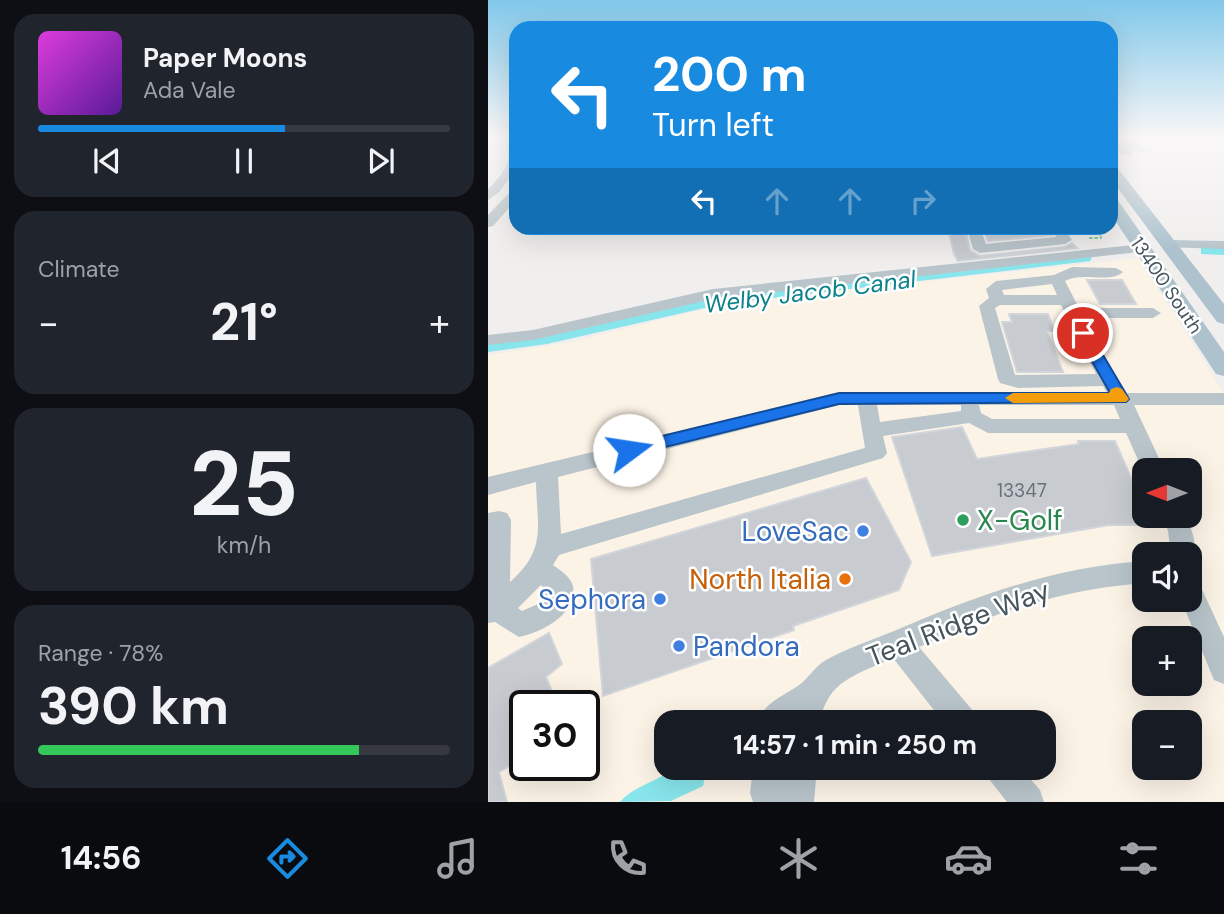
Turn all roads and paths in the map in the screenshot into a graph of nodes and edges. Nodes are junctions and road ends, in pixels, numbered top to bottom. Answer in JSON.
{"nodes":[{"id":1,"x":507,"y":174,"type":"edge"},
{"id":2,"x":1118,"y":178,"type":"edge"},
{"id":3,"x":488,"y":196,"type":"edge"},
{"id":4,"x":509,"y":200,"type":"edge"},
{"id":5,"x":1118,"y":216,"type":"edge"},
{"id":6,"x":488,"y":223,"type":"edge"},
{"id":7,"x":976,"y":235,"type":"edge"},
{"id":8,"x":1062,"y":235,"type":"edge"},
{"id":9,"x":1100,"y":235,"type":"edge"},
{"id":10,"x":1089,"y":238,"type":"dead end"},
{"id":11,"x":1168,"y":244,"type":"junction"},
{"id":12,"x":1224,"y":245,"type":"edge"},
{"id":13,"x":1143,"y":248,"type":"junction"},
{"id":14,"x":1116,"y":272,"type":"dead end"},
{"id":15,"x":1057,"y":279,"type":"junction"},
{"id":16,"x":997,"y":300,"type":"junction"},
{"id":17,"x":1070,"y":307,"type":"junction"},
{"id":18,"x":1153,"y":313,"type":"dead end"},
{"id":19,"x":1224,"y":318,"type":"edge"},
{"id":20,"x":488,"y":340,"type":"edge"},
{"id":21,"x":1224,"y":369,"type":"edge"},
{"id":22,"x":1109,"y":380,"type":"junction"},
{"id":23,"x":866,"y":397,"type":"junction"},
{"id":24,"x":1121,"y":399,"type":"junction"},
{"id":25,"x":1224,"y":399,"type":"edge"},
{"id":26,"x":970,"y":407,"type":"junction"},
{"id":27,"x":1133,"y":426,"type":"junction"},
{"id":28,"x":872,"y":430,"type":"junction"},
{"id":29,"x":1148,"y":458,"type":"edge"},
{"id":30,"x":547,"y":471,"type":"junction"},
{"id":31,"x":488,"y":485,"type":"edge"},
{"id":32,"x":488,"y":523,"type":"edge"},
{"id":33,"x":545,"y":558,"type":"junction"},
{"id":34,"x":1132,"y":573,"type":"edge"},
{"id":35,"x":492,"y":611,"type":"edge"},
{"id":36,"x":1199,"y":612,"type":"edge"},
{"id":37,"x":898,"y":643,"type":"junction"},
{"id":38,"x":1224,"y":670,"type":"edge"},
{"id":39,"x":809,"y":709,"type":"edge"},
{"id":40,"x":952,"y":710,"type":"edge"},
{"id":41,"x":768,"y":780,"type":"edge"},
{"id":42,"x":800,"y":780,"type":"edge"},
{"id":43,"x":1010,"y":780,"type":"edge"},
{"id":44,"x":773,"y":802,"type":"edge"},
{"id":45,"x":798,"y":802,"type":"edge"},
{"id":46,"x":1028,"y":802,"type":"edge"}],
"edges":[{"from":1,"to":3,"type":"street"},
{"from":2,"to":11,"type":"main road","name":"13400 South"},
{"from":4,"to":6,"type":"street"},
{"from":5,"to":13,"type":"main road","name":"13400 South"},
{"from":7,"to":8,"type":"street"},
{"from":9,"to":10,"type":"path"},
{"from":11,"to":12,"type":"street"},
{"from":11,"to":19,"type":"main road","name":"13400 South"},
{"from":13,"to":20,"type":"street"},
{"from":13,"to":21,"type":"main road","name":"13400 South"},
{"from":14,"to":15,"type":"street"},
{"from":15,"to":16,"type":"street"},
{"from":15,"to":17,"type":"street"},
{"from":16,"to":17,"type":"street"},
{"from":16,"to":22,"type":"street"},
{"from":17,"to":18,"type":"street"},
{"from":17,"to":22,"type":"street"},
{"from":22,"to":24,"type":"street"},
{"from":23,"to":26,"type":"street"},
{"from":23,"to":28,"type":"street"},
{"from":23,"to":30,"type":"street"},
{"from":24,"to":25,"type":"street"},
{"from":24,"to":26,"type":"street"},
{"from":24,"to":27,"type":"street"},
{"from":26,"to":27,"type":"street"},
{"from":26,"to":28,"type":"street"},
{"from":27,"to":29,"type":"street"},
{"from":28,"to":33,"type":"street"},
{"from":30,"to":31,"type":"street"},
{"from":30,"to":33,"type":"street"},
{"from":32,"to":35,"type":"street"},
{"from":33,"to":35,"type":"street"},
{"from":33,"to":35,"type":"street"},
{"from":34,"to":37,"type":"street","name":"Teal Ridge Way"},
{"from":36,"to":38,"type":"street"},
{"from":37,"to":39,"type":"street","name":"Teal Ridge Way"},
{"from":37,"to":40,"type":"lane"},
{"from":41,"to":44,"type":"street"},
{"from":42,"to":45,"type":"street"},
{"from":43,"to":46,"type":"street"}]}
